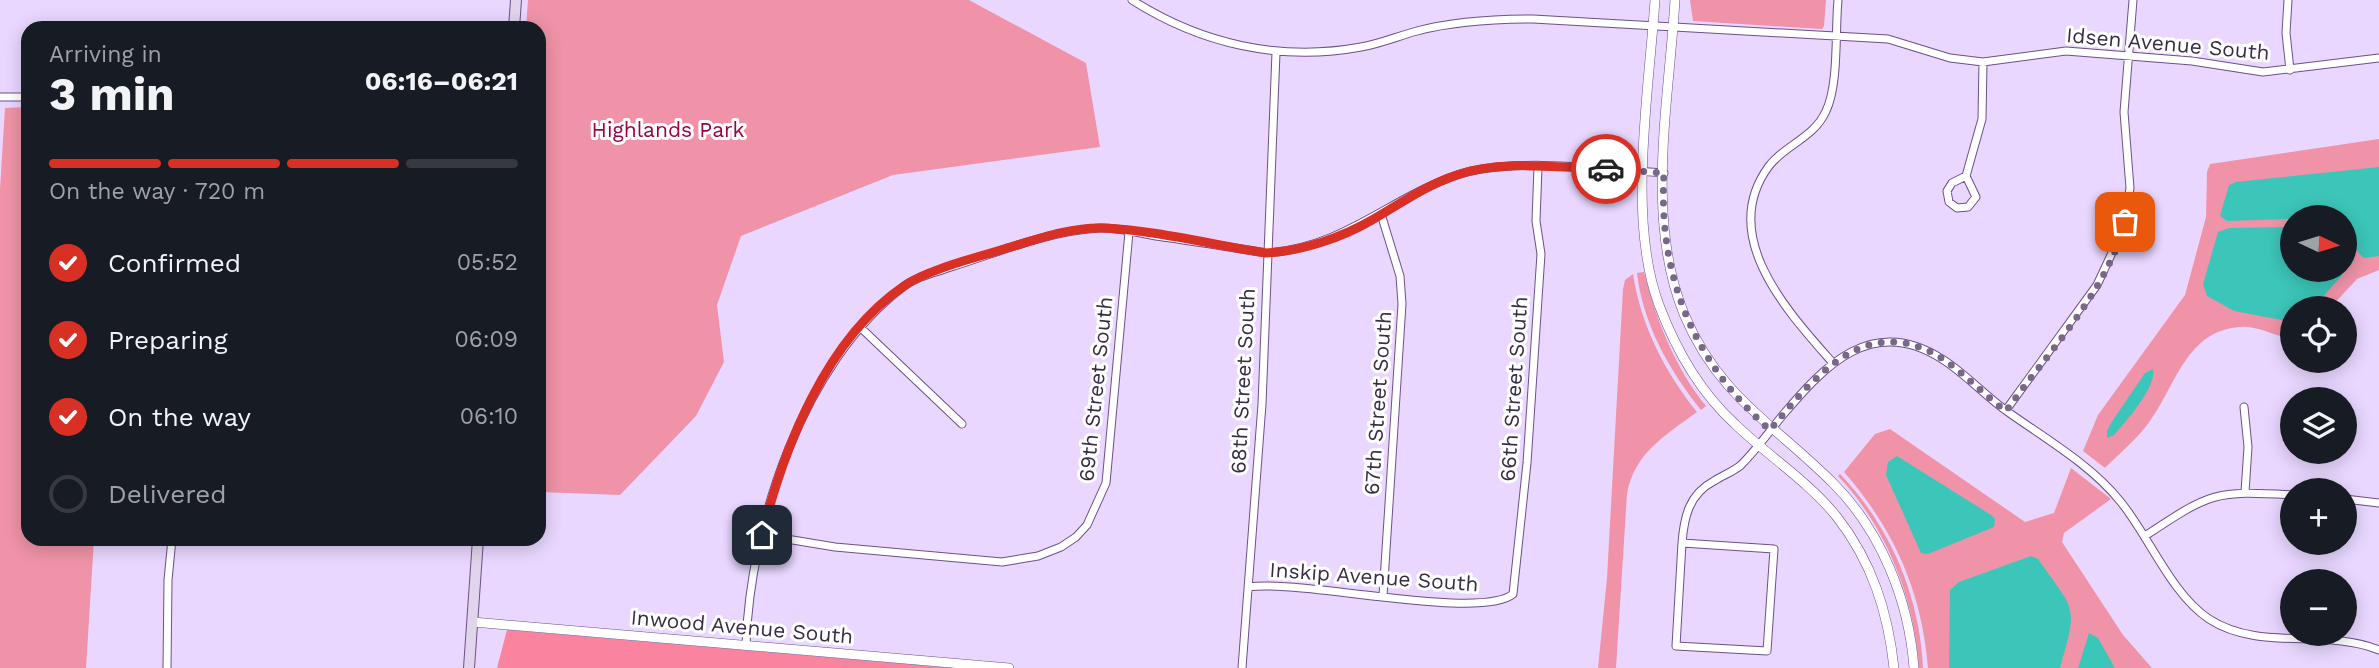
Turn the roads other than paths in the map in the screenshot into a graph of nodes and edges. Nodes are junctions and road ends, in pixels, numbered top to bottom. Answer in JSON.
{"nodes":[{"id":1,"x":516,"y":0,"type":"edge"},
{"id":2,"x":1132,"y":0,"type":"edge"},
{"id":3,"x":1655,"y":0,"type":"edge"},
{"id":4,"x":1675,"y":0,"type":"edge"},
{"id":5,"x":1838,"y":0,"type":"edge"},
{"id":6,"x":2133,"y":0,"type":"edge"},
{"id":7,"x":2288,"y":0,"type":"edge"},
{"id":8,"x":514,"y":21,"type":"edge"},
{"id":9,"x":1653,"y":24,"type":"junction"},
{"id":10,"x":1673,"y":26,"type":"junction"},
{"id":11,"x":1835,"y":36,"type":"junction"},
{"id":12,"x":1276,"y":53,"type":"junction"},
{"id":13,"x":2128,"y":56,"type":"junction"},
{"id":14,"x":2379,"y":58,"type":"edge"},
{"id":15,"x":1983,"y":62,"type":"junction"},
{"id":16,"x":2290,"y":70,"type":"junction"},
{"id":17,"x":0,"y":97,"type":"edge"},
{"id":18,"x":21,"y":97,"type":"edge"},
{"id":19,"x":1538,"y":167,"type":"junction"},
{"id":20,"x":1644,"y":172,"type":"junction"},
{"id":21,"x":1664,"y":173,"type":"junction"},
{"id":22,"x":1966,"y":176,"type":"junction"},
{"id":23,"x":1381,"y":214,"type":"junction"},
{"id":24,"x":1129,"y":232,"type":"junction"},
{"id":25,"x":1266,"y":253,"type":"junction"},
{"id":26,"x":861,"y":328,"type":"junction"},
{"id":27,"x":1832,"y":362,"type":"junction"},
{"id":28,"x":2244,"y":407,"type":"dead end"},
{"id":29,"x":2006,"y":411,"type":"junction"},
{"id":30,"x":961,"y":425,"type":"dead end"},
{"id":31,"x":1770,"y":430,"type":"junction"},
{"id":32,"x":1758,"y":444,"type":"junction"},
{"id":33,"x":2245,"y":492,"type":"junction"},
{"id":34,"x":2280,"y":494,"type":"edge"},
{"id":35,"x":2357,"y":500,"type":"edge"},
{"id":36,"x":2379,"y":503,"type":"edge"},
{"id":37,"x":762,"y":535,"type":"junction"},
{"id":38,"x":2145,"y":537,"type":"junction"},
{"id":39,"x":1682,"y":543,"type":"junction"},
{"id":40,"x":171,"y":546,"type":"edge"},
{"id":41,"x":478,"y":546,"type":"edge"},
{"id":42,"x":1249,"y":587,"type":"junction"},
{"id":43,"x":1383,"y":596,"type":"junction"},
{"id":44,"x":1497,"y":601,"type":"joint"},
{"id":45,"x":473,"y":622,"type":"junction"},
{"id":46,"x":746,"y":645,"type":"junction"},
{"id":47,"x":2379,"y":650,"type":"edge"},
{"id":48,"x":167,"y":668,"type":"edge"},
{"id":49,"x":469,"y":668,"type":"edge"},
{"id":50,"x":1009,"y":668,"type":"edge"},
{"id":51,"x":1242,"y":668,"type":"edge"},
{"id":52,"x":1894,"y":668,"type":"edge"},
{"id":53,"x":1914,"y":668,"type":"edge"}],
"edges":[{"from":1,"to":8,"type":"main road"},
{"from":2,"to":12,"type":"street","name":"Idsen Avenue South"},
{"from":3,"to":9,"type":"street"},
{"from":4,"to":10,"type":"street"},
{"from":5,"to":11,"type":"street"},
{"from":6,"to":13,"type":"street"},
{"from":7,"to":16,"type":"street"},
{"from":9,"to":10,"type":"street","name":"Idsen Avenue South"},
{"from":9,"to":12,"type":"street","name":"Idsen Avenue South"},
{"from":9,"to":20,"type":"street"},
{"from":10,"to":11,"type":"street","name":"Idsen Avenue South"},
{"from":10,"to":21,"type":"street"},
{"from":11,"to":15,"type":"street","name":"Idsen Avenue South"},
{"from":11,"to":27,"type":"street"},
{"from":12,"to":25,"type":"street","name":"68th Street South"},
{"from":13,"to":15,"type":"street","name":"Idsen Avenue South"},
{"from":13,"to":16,"type":"street","name":"Idsen Avenue South"},
{"from":13,"to":29,"type":"street"},
{"from":14,"to":16,"type":"street","name":"Idsen Avenue South"},
{"from":15,"to":22,"type":"street"},
{"from":17,"to":18,"type":"street"},
{"from":19,"to":20,"type":"street"},
{"from":19,"to":23,"type":"street"},
{"from":19,"to":44,"type":"street","name":"66th Street South"},
{"from":20,"to":21,"type":"street"},
{"from":20,"to":32,"type":"street"},
{"from":21,"to":31,"type":"street"},
{"from":22,"to":22,"type":"street"},
{"from":23,"to":25,"type":"street"},
{"from":23,"to":43,"type":"street","name":"67th Street South"},
{"from":24,"to":25,"type":"street"},
{"from":24,"to":26,"type":"street"},
{"from":24,"to":37,"type":"street","name":"69th Street South"},
{"from":25,"to":42,"type":"street","name":"68th Street South"},
{"from":26,"to":30,"type":"street"},
{"from":26,"to":37,"type":"street"},
{"from":27,"to":29,"type":"street"},
{"from":27,"to":31,"type":"street"},
{"from":28,"to":33,"type":"street"},
{"from":29,"to":38,"type":"street"},
{"from":31,"to":32,"type":"street"},
{"from":31,"to":53,"type":"street"},
{"from":32,"to":39,"type":"street"},
{"from":32,"to":52,"type":"street"},
{"from":33,"to":34,"type":"street"},
{"from":33,"to":38,"type":"street"},
{"from":35,"to":36,"type":"street"},
{"from":37,"to":46,"type":"street"},
{"from":38,"to":47,"type":"street"},
{"from":39,"to":39,"type":"street"},
{"from":40,"to":48,"type":"street"},
{"from":41,"to":45,"type":"main road"},
{"from":42,"to":43,"type":"street","name":"Inskip Avenue South"},
{"from":42,"to":51,"type":"street","name":"68th Street South"},
{"from":43,"to":44,"type":"street","name":"Inskip Avenue South"},
{"from":45,"to":46,"type":"street","name":"Inwood Avenue South"},
{"from":45,"to":49,"type":"main road"},
{"from":46,"to":50,"type":"street","name":"Inwood Avenue South"}]}
